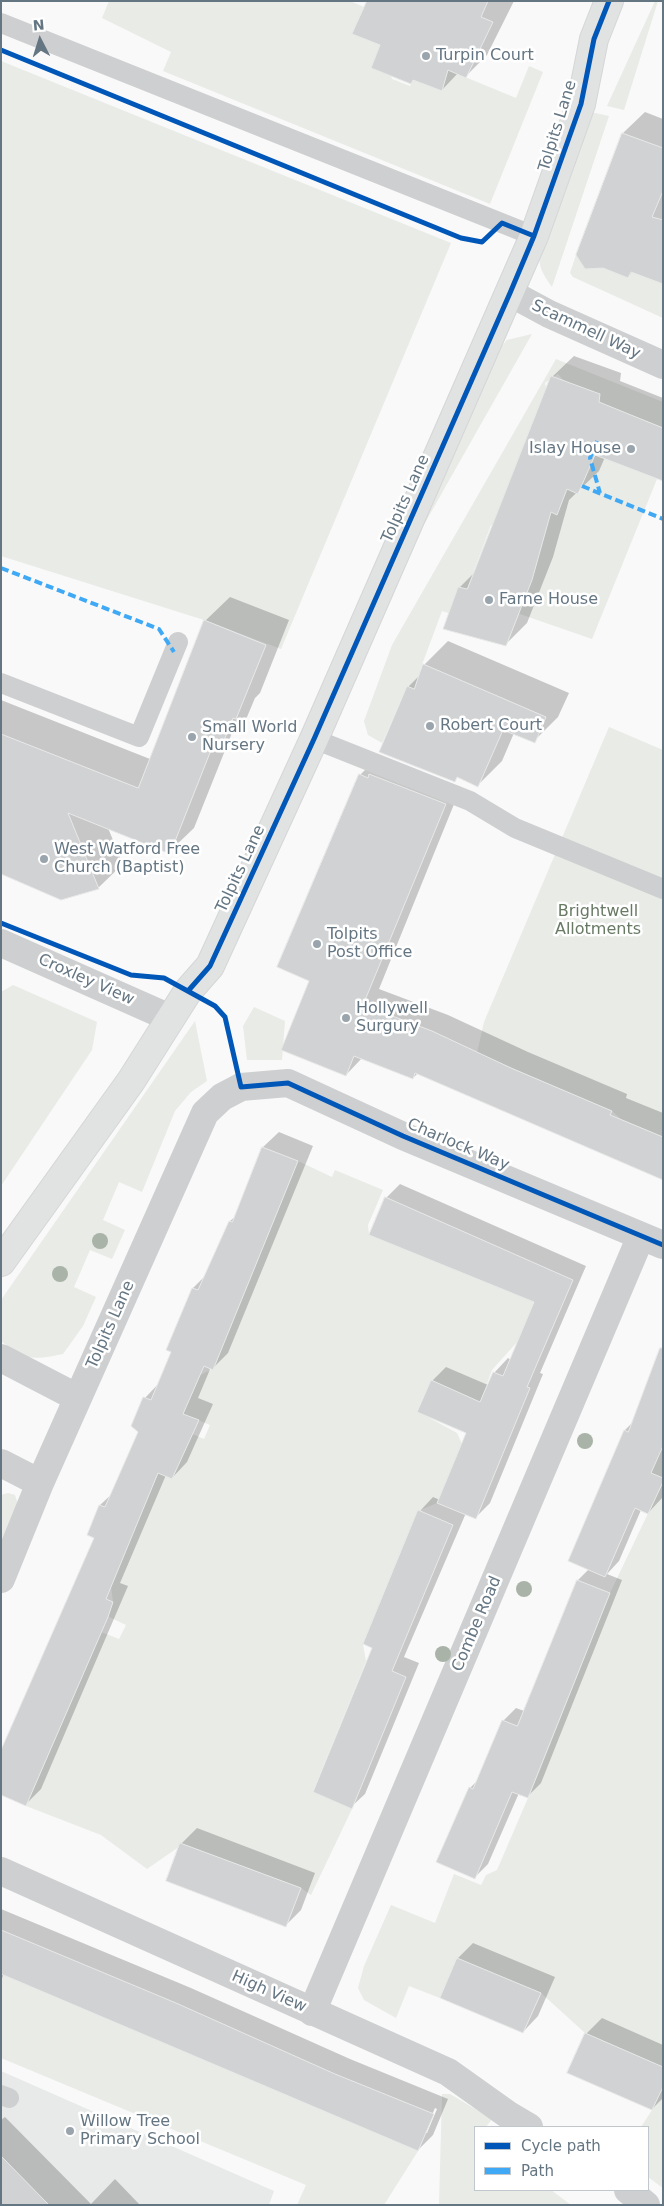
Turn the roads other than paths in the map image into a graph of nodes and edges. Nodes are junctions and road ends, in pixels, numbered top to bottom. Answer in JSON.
{"nodes":[{"id":1,"x":606,"y":2,"type":"edge"},
{"id":2,"x":1,"y":23,"type":"edge"},
{"id":3,"x":534,"y":236,"type":"junction"},
{"id":4,"x":510,"y":293,"type":"junction"},
{"id":5,"x":663,"y":365,"type":"edge"},
{"id":6,"x":178,"y":642,"type":"dead end"},
{"id":7,"x":1,"y":683,"type":"edge"},
{"id":8,"x":314,"y":739,"type":"junction"},
{"id":9,"x":663,"y":889,"type":"edge"},
{"id":10,"x":2,"y":946,"type":"edge"},
{"id":11,"x":170,"y":1018,"type":"junction"},
{"id":12,"x":241,"y":1087,"type":"joint"},
{"id":13,"x":652,"y":1240,"type":"edge"},
{"id":14,"x":1,"y":1262,"type":"edge"},
{"id":15,"x":1,"y":1358,"type":"edge"},
{"id":16,"x":78,"y":1398,"type":"junction"},
{"id":17,"x":1,"y":1463,"type":"edge"},
{"id":18,"x":40,"y":1482,"type":"junction"},
{"id":19,"x":1,"y":1579,"type":"edge"},
{"id":20,"x":1,"y":1871,"type":"edge"},
{"id":21,"x":312,"y":2012,"type":"junction"},
{"id":22,"x":527,"y":2126,"type":"edge"},
{"id":23,"x":629,"y":2191,"type":"edge"},
{"id":24,"x":646,"y":2205,"type":"edge"}],
"edges":[{"from":1,"to":3,"type":"main road","name":"Tolpits Lane"},
{"from":2,"to":3,"type":"lane"},
{"from":3,"to":4,"type":"main road","name":"Tolpits Lane"},
{"from":4,"to":5,"type":"street","name":"Scammell Way"},
{"from":4,"to":8,"type":"main road","name":"Tolpits Lane"},
{"from":6,"to":7,"type":"lane"},
{"from":8,"to":9,"type":"lane"},
{"from":8,"to":11,"type":"main road","name":"Tolpits Lane"},
{"from":10,"to":11,"type":"street","name":"Croxley View"},
{"from":11,"to":14,"type":"main road","name":"Tolpits Lane"},
{"from":12,"to":13,"type":"street","name":"Charlock Way"},
{"from":12,"to":16,"type":"street","name":"Tolpits Lane"},
{"from":13,"to":21,"type":"street","name":"Combe Road"},
{"from":15,"to":16,"type":"street"},
{"from":16,"to":18,"type":"street","name":"Tolpits Lane"},
{"from":17,"to":18,"type":"street"},
{"from":18,"to":19,"type":"street","name":"Tolpits Lane"},
{"from":20,"to":21,"type":"street","name":"High View"},
{"from":21,"to":22,"type":"street","name":"High View"},
{"from":23,"to":24,"type":"street"}]}
